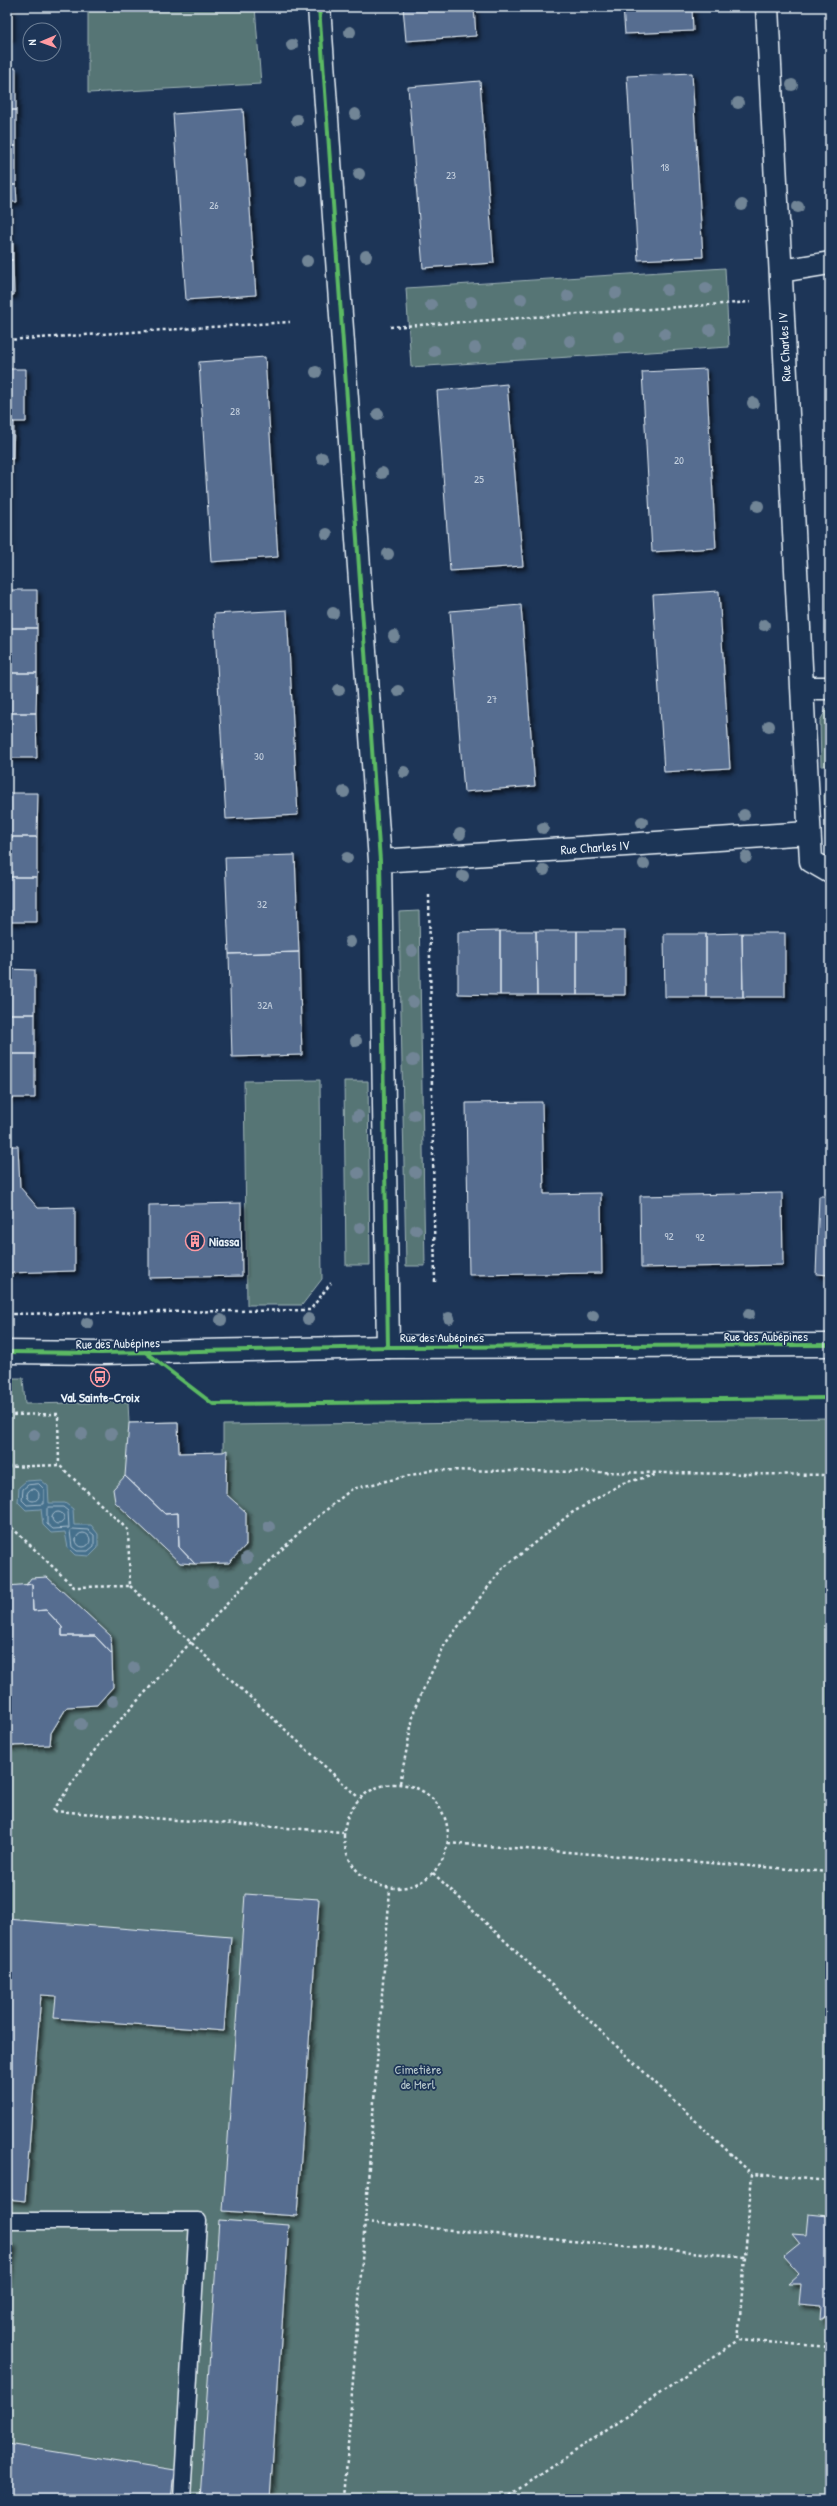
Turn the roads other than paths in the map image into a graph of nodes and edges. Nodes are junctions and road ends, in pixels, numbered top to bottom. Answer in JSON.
{"nodes":[{"id":1,"x":319,"y":7,"type":"edge"},
{"id":2,"x":767,"y":7,"type":"edge"},
{"id":3,"x":830,"y":263,"type":"edge"},
{"id":4,"x":781,"y":271,"type":"junction"},
{"id":5,"x":802,"y":688,"type":"junction"},
{"id":6,"x":830,"y":688,"type":"edge"},
{"id":7,"x":810,"y":833,"type":"junction"},
{"id":8,"x":380,"y":861,"type":"junction"},
{"id":9,"x":830,"y":872,"type":"edge"},
{"id":10,"x":830,"y":1345,"type":"edge"},
{"id":11,"x":388,"y":1347,"type":"junction"},
{"id":12,"x":7,"y":1352,"type":"edge"},
{"id":13,"x":7,"y":2221,"type":"edge"},
{"id":14,"x":182,"y":2499,"type":"edge"}],
"edges":[{"from":1,"to":8,"type":"street"},
{"from":2,"to":4,"type":"street","name":"Rue Charles IV"},
{"from":3,"to":4,"type":"street"},
{"from":4,"to":5,"type":"street","name":"Rue Charles IV"},
{"from":5,"to":6,"type":"street"},
{"from":5,"to":7,"type":"street","name":"Rue Charles IV"},
{"from":7,"to":8,"type":"street","name":"Rue Charles IV"},
{"from":7,"to":9,"type":"street","name":"Rue Charles IV"},
{"from":8,"to":11,"type":"street"},
{"from":10,"to":11,"type":"street","name":"Rue des Aubépines"},
{"from":11,"to":12,"type":"street","name":"Rue des Aubépines"},
{"from":13,"to":14,"type":"lane"}]}
